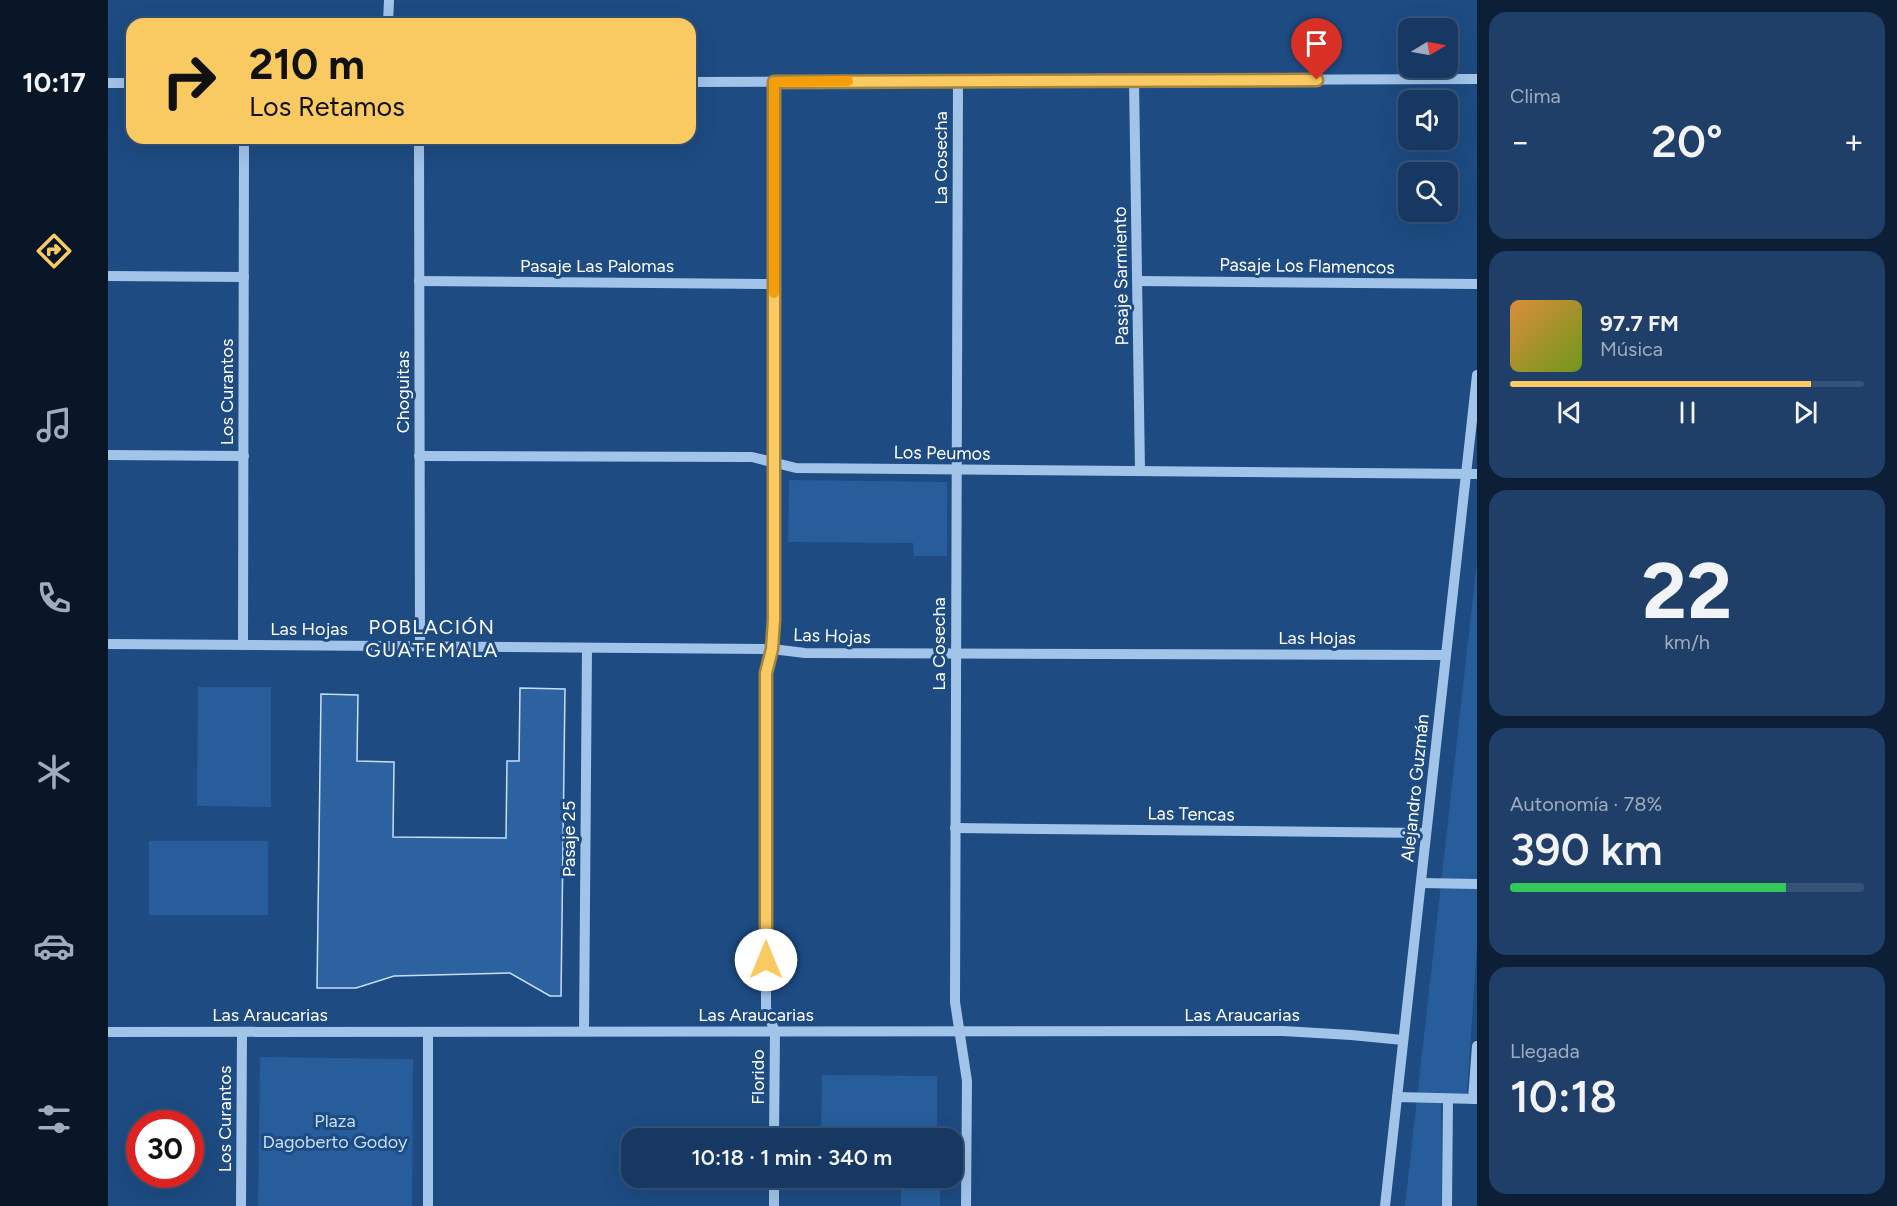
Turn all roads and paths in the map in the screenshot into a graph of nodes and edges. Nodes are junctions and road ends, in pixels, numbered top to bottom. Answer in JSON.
{"nodes":[{"id":1,"x":389,"y":0,"type":"edge"},
{"id":2,"x":388,"y":18,"type":"edge"},
{"id":3,"x":1477,"y":79,"type":"edge"},
{"id":4,"x":1134,"y":80,"type":"junction"},
{"id":5,"x":958,"y":81,"type":"junction"},
{"id":6,"x":696,"y":82,"type":"edge"},
{"id":7,"x":774,"y":82,"type":"junction"},
{"id":8,"x":108,"y":83,"type":"edge"},
{"id":9,"x":126,"y":83,"type":"edge"},
{"id":10,"x":244,"y":144,"type":"edge"},
{"id":11,"x":418,"y":144,"type":"edge"},
{"id":12,"x":108,"y":276,"type":"edge"},
{"id":13,"x":244,"y":277,"type":"junction"},
{"id":14,"x":419,"y":281,"type":"junction"},
{"id":15,"x":1138,"y":281,"type":"junction"},
{"id":16,"x":774,"y":284,"type":"junction"},
{"id":17,"x":1477,"y":284,"type":"edge"},
{"id":18,"x":1477,"y":375,"type":"edge"},
{"id":19,"x":108,"y":455,"type":"edge"},
{"id":20,"x":244,"y":456,"type":"junction"},
{"id":21,"x":419,"y":456,"type":"junction"},
{"id":22,"x":774,"y":462,"type":"junction"},
{"id":23,"x":956,"y":470,"type":"junction"},
{"id":24,"x":1140,"y":471,"type":"junction"},
{"id":25,"x":1472,"y":474,"type":"edge"},
{"id":26,"x":108,"y":644,"type":"edge"},
{"id":27,"x":243,"y":645,"type":"junction"},
{"id":28,"x":420,"y":646,"type":"junction"},
{"id":29,"x":587,"y":648,"type":"junction"},
{"id":30,"x":772,"y":649,"type":"junction"},
{"id":31,"x":955,"y":654,"type":"junction"},
{"id":32,"x":1446,"y":655,"type":"junction"},
{"id":33,"x":955,"y":828,"type":"junction"},
{"id":34,"x":1426,"y":833,"type":"junction"},
{"id":35,"x":1421,"y":883,"type":"junction"},
{"id":36,"x":1477,"y":884,"type":"edge"},
{"id":37,"x":584,"y":1031,"type":"junction"},
{"id":38,"x":108,"y":1032,"type":"edge"},
{"id":39,"x":242,"y":1032,"type":"junction"},
{"id":40,"x":428,"y":1032,"type":"junction"},
{"id":41,"x":775,"y":1032,"type":"junction"},
{"id":42,"x":960,"y":1032,"type":"junction"},
{"id":43,"x":1403,"y":1040,"type":"junction"},
{"id":44,"x":1477,"y":1046,"type":"edge"},
{"id":45,"x":1397,"y":1097,"type":"junction"},
{"id":46,"x":1448,"y":1099,"type":"junction"},
{"id":47,"x":1475,"y":1099,"type":"edge"},
{"id":48,"x":774,"y":1128,"type":"edge"},
{"id":49,"x":774,"y":1188,"type":"edge"},
{"id":50,"x":241,"y":1206,"type":"edge"},
{"id":51,"x":428,"y":1206,"type":"edge"},
{"id":52,"x":774,"y":1206,"type":"edge"},
{"id":53,"x":966,"y":1206,"type":"edge"},
{"id":54,"x":1385,"y":1206,"type":"edge"},
{"id":55,"x":1447,"y":1206,"type":"edge"}],
"edges":[{"from":1,"to":2,"type":"street"},
{"from":3,"to":4,"type":"street"},
{"from":4,"to":5,"type":"street"},
{"from":4,"to":15,"type":"street","name":"Pasaje Sarmiento"},
{"from":5,"to":7,"type":"street"},
{"from":5,"to":23,"type":"street","name":"La Cosecha"},
{"from":6,"to":7,"type":"street"},
{"from":7,"to":16,"type":"street","name":"Florido"},
{"from":8,"to":9,"type":"street"},
{"from":10,"to":13,"type":"street","name":"Los Curantos"},
{"from":11,"to":14,"type":"street","name":"Choguitas"},
{"from":12,"to":13,"type":"street"},
{"from":13,"to":20,"type":"street","name":"Los Curantos"},
{"from":14,"to":16,"type":"street","name":"Pasaje Las Palomas"},
{"from":14,"to":21,"type":"street","name":"Choguitas"},
{"from":15,"to":17,"type":"street","name":"Pasaje Los Flamencos"},
{"from":15,"to":24,"type":"street","name":"Pasaje Sarmiento"},
{"from":16,"to":22,"type":"street","name":"Florido"},
{"from":18,"to":25,"type":"street","name":"Alejandro Guzmán"},
{"from":19,"to":20,"type":"street"},
{"from":20,"to":27,"type":"street","name":"Los Curantos"},
{"from":21,"to":22,"type":"street","name":"Los Peumos"},
{"from":21,"to":28,"type":"street","name":"Choguitas"},
{"from":22,"to":23,"type":"street","name":"Los Peumos"},
{"from":22,"to":30,"type":"street","name":"Florido"},
{"from":23,"to":24,"type":"street","name":"Los Peumos"},
{"from":23,"to":31,"type":"street","name":"La Cosecha"},
{"from":24,"to":25,"type":"street","name":"Los Peumos"},
{"from":25,"to":32,"type":"street","name":"Alejandro Guzmán"},
{"from":26,"to":27,"type":"street","name":"Las Hojas"},
{"from":27,"to":28,"type":"street","name":"Las Hojas"},
{"from":28,"to":29,"type":"street","name":"Las Hojas"},
{"from":29,"to":30,"type":"street","name":"Las Hojas"},
{"from":29,"to":37,"type":"street","name":"Pasaje 25"},
{"from":30,"to":31,"type":"street","name":"Las Hojas"},
{"from":30,"to":41,"type":"street","name":"Florido"},
{"from":31,"to":32,"type":"street","name":"Las Hojas"},
{"from":31,"to":33,"type":"street","name":"La Cosecha"},
{"from":32,"to":34,"type":"street","name":"Alejandro Guzmán"},
{"from":33,"to":34,"type":"street","name":"Las Tencas"},
{"from":33,"to":42,"type":"street","name":"La Cosecha"},
{"from":34,"to":35,"type":"street","name":"Alejandro Guzmán"},
{"from":35,"to":36,"type":"street"},
{"from":35,"to":43,"type":"street","name":"Alejandro Guzmán"},
{"from":37,"to":40,"type":"street","name":"Las Araucarias"},
{"from":37,"to":41,"type":"street","name":"Las Araucarias"},
{"from":38,"to":39,"type":"street","name":"Las Araucarias"},
{"from":39,"to":40,"type":"street","name":"Las Araucarias"},
{"from":39,"to":50,"type":"street","name":"Los Curantos"},
{"from":40,"to":51,"type":"street"},
{"from":41,"to":42,"type":"street","name":"Las Araucarias"},
{"from":41,"to":48,"type":"street","name":"Florido"},
{"from":42,"to":43,"type":"street","name":"Las Araucarias"},
{"from":42,"to":53,"type":"street","name":"La Cosecha"},
{"from":43,"to":45,"type":"street","name":"Alejandro Guzmán"},
{"from":44,"to":47,"type":"street"},
{"from":45,"to":46,"type":"street"},
{"from":45,"to":54,"type":"street","name":"Alejandro Guzmán"},
{"from":46,"to":47,"type":"street"},
{"from":46,"to":55,"type":"street"},
{"from":49,"to":52,"type":"street"}]}
